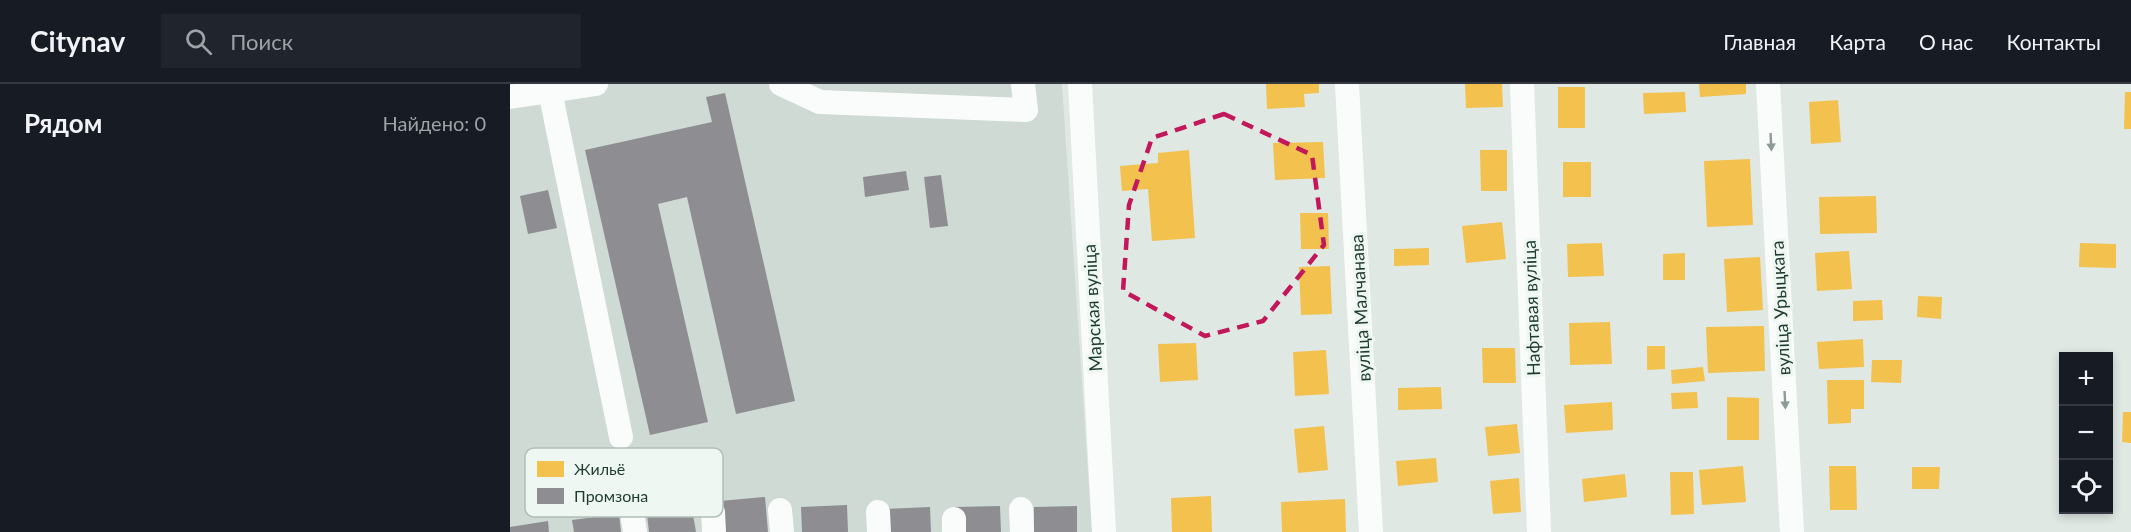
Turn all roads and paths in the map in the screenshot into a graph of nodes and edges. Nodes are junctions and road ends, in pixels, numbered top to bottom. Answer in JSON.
{"nodes":[{"id":1,"x":596,"y":84,"type":"edge"},
{"id":2,"x":781,"y":84,"type":"edge"},
{"id":3,"x":1023,"y":84,"type":"edge"},
{"id":4,"x":1080,"y":84,"type":"edge"},
{"id":5,"x":1347,"y":84,"type":"edge"},
{"id":6,"x":1522,"y":84,"type":"edge"},
{"id":7,"x":1768,"y":84,"type":"edge"},
{"id":8,"x":550,"y":92,"type":"junction"},
{"id":9,"x":510,"y":98,"type":"edge"},
{"id":10,"x":621,"y":437,"type":"dead end"},
{"id":11,"x":1104,"y":532,"type":"edge"},
{"id":12,"x":1371,"y":532,"type":"edge"},
{"id":13,"x":1539,"y":532,"type":"edge"},
{"id":14,"x":1792,"y":532,"type":"edge"}],
"edges":[{"from":1,"to":8,"type":"street"},
{"from":2,"to":3,"type":"street"},
{"from":4,"to":11,"type":"street","name":"Марская вуліца"},
{"from":5,"to":12,"type":"street","name":"вуліца Малчанава"},
{"from":6,"to":13,"type":"street","name":"Нафтавая вуліца"},
{"from":7,"to":14,"type":"street","name":"вуліца Урыцкага","one_way":true},
{"from":8,"to":9,"type":"street"},
{"from":8,"to":10,"type":"street"}]}
